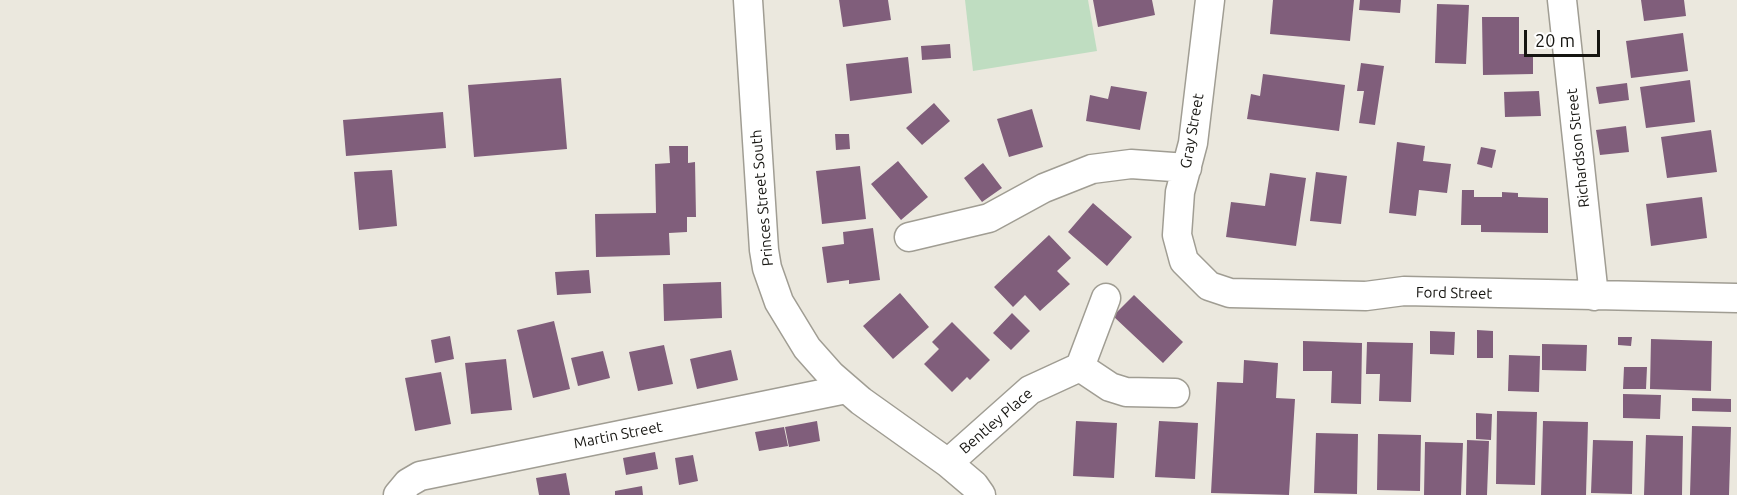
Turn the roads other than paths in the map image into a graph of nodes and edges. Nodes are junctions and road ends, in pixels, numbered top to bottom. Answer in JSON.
{"nodes":[{"id":1,"x":748,"y":0,"type":"edge"},
{"id":2,"x":1210,"y":0,"type":"edge"},
{"id":3,"x":1562,"y":0,"type":"edge"},
{"id":4,"x":1187,"y":168,"type":"junction"},
{"id":5,"x":909,"y":237,"type":"dead end"},
{"id":6,"x":1184,"y":261,"type":"joint"},
{"id":7,"x":1594,"y":296,"type":"junction"},
{"id":8,"x":1106,"y":298,"type":"dead end"},
{"id":9,"x":1737,"y":298,"type":"edge"},
{"id":10,"x":1080,"y":367,"type":"junction"},
{"id":11,"x":846,"y":389,"type":"junction"},
{"id":12,"x":1175,"y":393,"type":"dead end"},
{"id":13,"x":948,"y":463,"type":"junction"},
{"id":14,"x":398,"y":495,"type":"edge"},
{"id":15,"x":960,"y":495,"type":"edge"},
{"id":16,"x":981,"y":495,"type":"edge"}],
"edges":[{"from":1,"to":11,"type":"street","name":"Princes Street South"},
{"from":2,"to":4,"type":"street","name":"Gray Street"},
{"from":3,"to":7,"type":"street","name":"Richardson Street"},
{"from":4,"to":5,"type":"street"},
{"from":4,"to":6,"type":"street","name":"Gray Street"},
{"from":6,"to":7,"type":"street","name":"Ford Street"},
{"from":7,"to":9,"type":"street","name":"Ford Street"},
{"from":8,"to":10,"type":"street"},
{"from":10,"to":12,"type":"street"},
{"from":10,"to":13,"type":"street","name":"Bentley Place"},
{"from":11,"to":13,"type":"street","name":"Princes Street South"},
{"from":11,"to":14,"type":"street","name":"Martin Street"},
{"from":13,"to":15,"type":"street"},
{"from":13,"to":16,"type":"street","name":"Princes Street South"}]}
